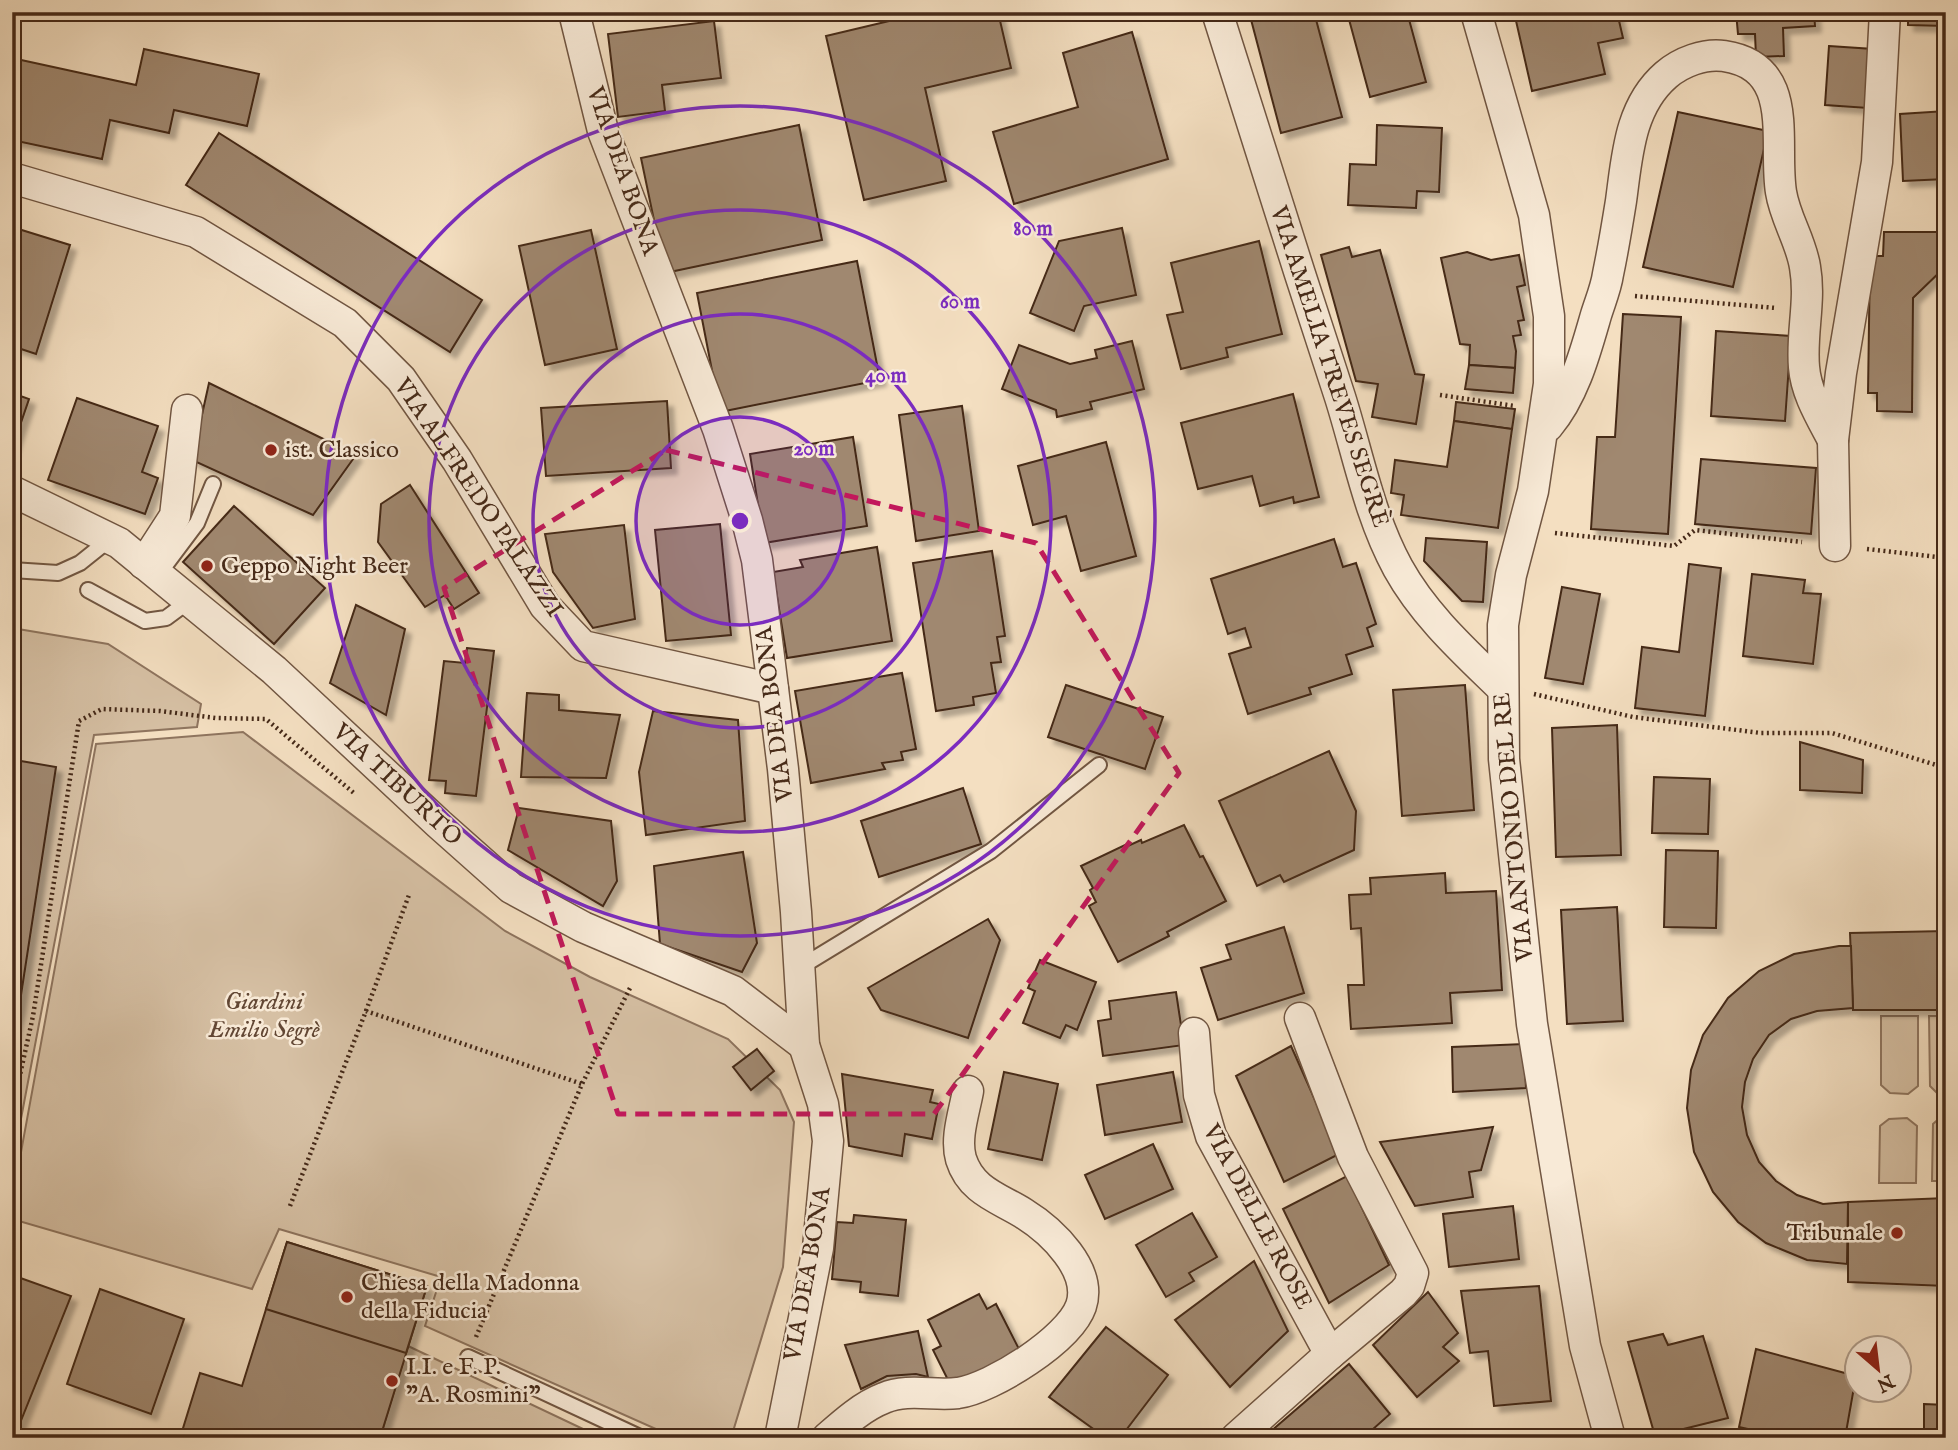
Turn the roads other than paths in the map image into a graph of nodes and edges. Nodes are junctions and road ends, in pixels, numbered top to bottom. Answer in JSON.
{"nodes":[{"id":1,"x":574,"y":12,"type":"edge"},
{"id":2,"x":1217,"y":12,"type":"edge"},
{"id":3,"x":1476,"y":12,"type":"edge"},
{"id":4,"x":1885,"y":12,"type":"edge"},
{"id":5,"x":12,"y":178,"type":"edge"},
{"id":6,"x":187,"y":410,"type":"dead end"},
{"id":7,"x":1543,"y":422,"type":"junction"},
{"id":8,"x":1833,"y":440,"type":"junction"},
{"id":9,"x":213,"y":484,"type":"dead end"},
{"id":10,"x":12,"y":491,"type":"edge"},
{"id":11,"x":110,"y":539,"type":"junction"},
{"id":12,"x":1835,"y":546,"type":"road end"},
{"id":13,"x":12,"y":569,"type":"edge"},
{"id":14,"x":151,"y":569,"type":"junction"},
{"id":15,"x":88,"y":590,"type":"dead end"},
{"id":16,"x":189,"y":601,"type":"junction"},
{"id":17,"x":1502,"y":688,"type":"junction"},
{"id":18,"x":774,"y":689,"type":"junction"},
{"id":19,"x":1099,"y":765,"type":"dead end"},
{"id":20,"x":799,"y":968,"type":"junction"},
{"id":21,"x":1300,"y":1018,"type":"dead end"},
{"id":22,"x":1195,"y":1033,"type":"dead end"},
{"id":23,"x":804,"y":1045,"type":"junction"},
{"id":24,"x":968,"y":1091,"type":"dead end"},
{"id":25,"x":1330,"y":1354,"type":"junction"},
{"id":26,"x":468,"y":1357,"type":"road end"},
{"id":27,"x":642,"y":1438,"type":"edge"},
{"id":28,"x":780,"y":1438,"type":"edge"},
{"id":29,"x":827,"y":1438,"type":"edge"},
{"id":30,"x":1236,"y":1438,"type":"edge"},
{"id":31,"x":1610,"y":1438,"type":"edge"}],
"edges":[{"from":1,"to":18,"type":"street","name":"VIA DEA BONA"},
{"from":2,"to":17,"type":"street","name":"VIA AMELIA TREVES SEGRÈ"},
{"from":3,"to":7,"type":"street","name":"VIA ANTONIO DEL RE"},
{"from":4,"to":8,"type":"street"},
{"from":5,"to":18,"type":"street","name":"VIA ALFREDO PALAZZI"},
{"from":6,"to":14,"type":"street"},
{"from":7,"to":8,"type":"street"},
{"from":7,"to":17,"type":"street","name":"VIA ANTONIO DEL RE"},
{"from":8,"to":12,"type":"street"},
{"from":9,"to":14,"type":"lane"},
{"from":10,"to":11,"type":"street","name":"VIA TIBURTO"},
{"from":11,"to":13,"type":"lane"},
{"from":11,"to":14,"type":"street","name":"VIA TIBURTO"},
{"from":14,"to":16,"type":"street","name":"VIA TIBURTO"},
{"from":15,"to":16,"type":"lane"},
{"from":16,"to":23,"type":"street","name":"VIA TIBURTO"},
{"from":17,"to":31,"type":"street","name":"VIA ANTONIO DEL RE"},
{"from":18,"to":20,"type":"street","name":"VIA DEA BONA"},
{"from":19,"to":20,"type":"lane"},
{"from":20,"to":23,"type":"street","name":"VIA DEA BONA"},
{"from":21,"to":25,"type":"street"},
{"from":22,"to":25,"type":"street","name":"VIA DELLE ROSE"},
{"from":23,"to":28,"type":"street","name":"VIA DEA BONA"},
{"from":24,"to":29,"type":"street"},
{"from":25,"to":30,"type":"street"},
{"from":26,"to":27,"type":"lane"}]}
